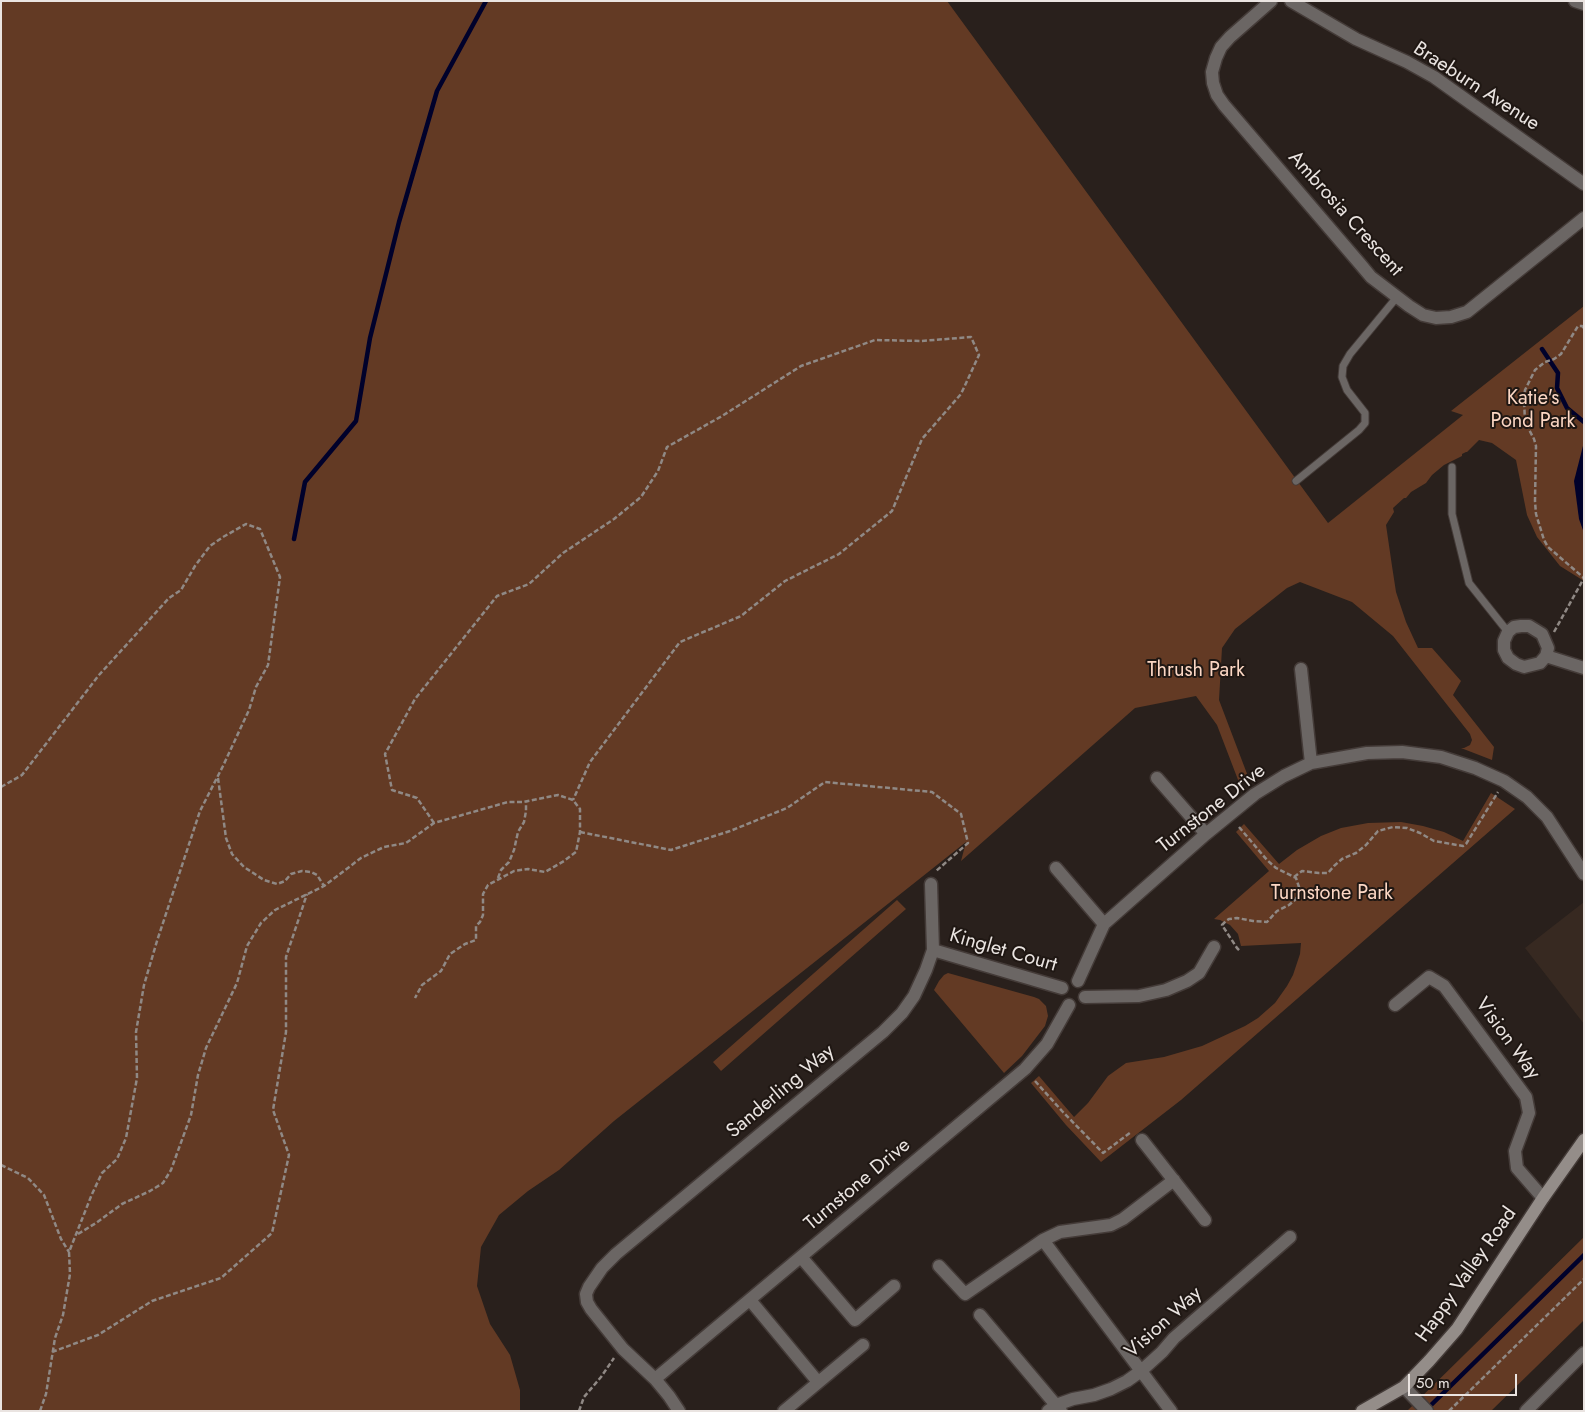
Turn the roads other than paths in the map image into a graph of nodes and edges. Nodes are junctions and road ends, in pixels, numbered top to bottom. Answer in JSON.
{"nodes":[{"id":1,"x":1271,"y":1,"type":"edge"},
{"id":2,"x":1291,"y":1,"type":"edge"},
{"id":3,"x":1575,"y":1,"type":"edge"},
{"id":4,"x":1584,"y":4,"type":"edge"},
{"id":5,"x":1584,"y":184,"type":"edge"},
{"id":6,"x":1584,"y":218,"type":"edge"},
{"id":7,"x":1397,"y":298,"type":"junction"},
{"id":8,"x":1452,"y":468,"type":"dead end"},
{"id":9,"x":1296,"y":481,"type":"dead end"},
{"id":10,"x":1508,"y":632,"type":"junction"},
{"id":11,"x":1546,"y":656,"type":"junction"},
{"id":12,"x":1584,"y":668,"type":"edge"},
{"id":13,"x":1301,"y":669,"type":"dead end"},
{"id":14,"x":1311,"y":763,"type":"junction"},
{"id":15,"x":1157,"y":778,"type":"dead end"},
{"id":16,"x":1206,"y":834,"type":"junction"},
{"id":17,"x":1056,"y":868,"type":"dead end"},
{"id":18,"x":1584,"y":874,"type":"edge"},
{"id":19,"x":932,"y":878,"type":"road end"},
{"id":20,"x":1104,"y":924,"type":"junction"},
{"id":21,"x":1214,"y":947,"type":"dead end"},
{"id":22,"x":933,"y":950,"type":"junction"},
{"id":23,"x":1078,"y":981,"type":"junction"},
{"id":24,"x":1062,"y":988,"type":"junction"},
{"id":25,"x":1085,"y":997,"type":"junction"},
{"id":26,"x":1069,"y":1005,"type":"junction"},
{"id":27,"x":1395,"y":1005,"type":"dead end"},
{"id":28,"x":1142,"y":1140,"type":"dead end"},
{"id":29,"x":1584,"y":1140,"type":"edge"},
{"id":30,"x":1174,"y":1180,"type":"junction"},
{"id":31,"x":1543,"y":1198,"type":"junction"},
{"id":32,"x":1205,"y":1220,"type":"dead end"},
{"id":33,"x":1290,"y":1237,"type":"dead end"},
{"id":34,"x":1043,"y":1240,"type":"junction"},
{"id":35,"x":801,"y":1257,"type":"junction"},
{"id":36,"x":939,"y":1266,"type":"dead end"},
{"id":37,"x":894,"y":1286,"type":"dead end"},
{"id":38,"x":750,"y":1300,"type":"junction"},
{"id":39,"x":980,"y":1315,"type":"dead end"},
{"id":40,"x":863,"y":1345,"type":"dead end"},
{"id":41,"x":1584,"y":1353,"type":"edge"},
{"id":42,"x":1141,"y":1371,"type":"junction"},
{"id":43,"x":655,"y":1379,"type":"junction"},
{"id":44,"x":818,"y":1382,"type":"junction"},
{"id":45,"x":1404,"y":1387,"type":"junction"},
{"id":46,"x":1055,"y":1409,"type":"edge"},
{"id":47,"x":1528,"y":1410,"type":"edge"},
{"id":48,"x":679,"y":1411,"type":"edge"},
{"id":49,"x":784,"y":1411,"type":"edge"},
{"id":50,"x":1171,"y":1411,"type":"edge"},
{"id":51,"x":1362,"y":1411,"type":"edge"},
{"id":52,"x":1427,"y":1411,"type":"edge"}],
"edges":[{"from":1,"to":7,"type":"street","name":"Ambrosia Crescent"},
{"from":2,"to":5,"type":"street","name":"Braeburn Avenue"},
{"from":3,"to":4,"type":"street"},
{"from":6,"to":7,"type":"street","name":"Ambrosia Crescent"},
{"from":7,"to":9,"type":"lane"},
{"from":8,"to":10,"type":"lane"},
{"from":10,"to":11,"type":"street"},
{"from":10,"to":11,"type":"street"},
{"from":11,"to":12,"type":"street"},
{"from":13,"to":14,"type":"street"},
{"from":14,"to":16,"type":"street","name":"Turnstone Drive"},
{"from":14,"to":18,"type":"street","name":"Turnstone Drive"},
{"from":15,"to":16,"type":"street"},
{"from":16,"to":20,"type":"street","name":"Turnstone Drive"},
{"from":17,"to":20,"type":"street"},
{"from":19,"to":22,"type":"street","name":"Sanderling Way"},
{"from":20,"to":23,"type":"street","name":"Turnstone Drive"},
{"from":21,"to":25,"type":"street"},
{"from":22,"to":24,"type":"street","name":"Kinglet Court"},
{"from":22,"to":43,"type":"street","name":"Sanderling Way"},
{"from":23,"to":24,"type":"street"},
{"from":23,"to":25,"type":"street"},
{"from":24,"to":26,"type":"street"},
{"from":25,"to":26,"type":"street"},
{"from":26,"to":35,"type":"street","name":"Turnstone Drive"},
{"from":27,"to":31,"type":"street","name":"Vision Way"},
{"from":28,"to":30,"type":"street"},
{"from":29,"to":31,"type":"main road","name":"Happy Valley Road"},
{"from":30,"to":32,"type":"street"},
{"from":30,"to":34,"type":"street"},
{"from":31,"to":45,"type":"main road","name":"Happy Valley Road"},
{"from":33,"to":42,"type":"street","name":"Vision Way"},
{"from":34,"to":36,"type":"street"},
{"from":34,"to":42,"type":"street"},
{"from":35,"to":37,"type":"street"},
{"from":35,"to":38,"type":"street","name":"Turnstone Drive"},
{"from":38,"to":43,"type":"street","name":"Turnstone Drive"},
{"from":38,"to":44,"type":"street"},
{"from":39,"to":46,"type":"street"},
{"from":40,"to":44,"type":"street"},
{"from":41,"to":47,"type":"street"},
{"from":42,"to":46,"type":"street","name":"Vision Way"},
{"from":42,"to":50,"type":"street"},
{"from":43,"to":48,"type":"street"},
{"from":44,"to":49,"type":"street"},
{"from":45,"to":51,"type":"main road","name":"Happy Valley Road"},
{"from":45,"to":52,"type":"street"}]}
